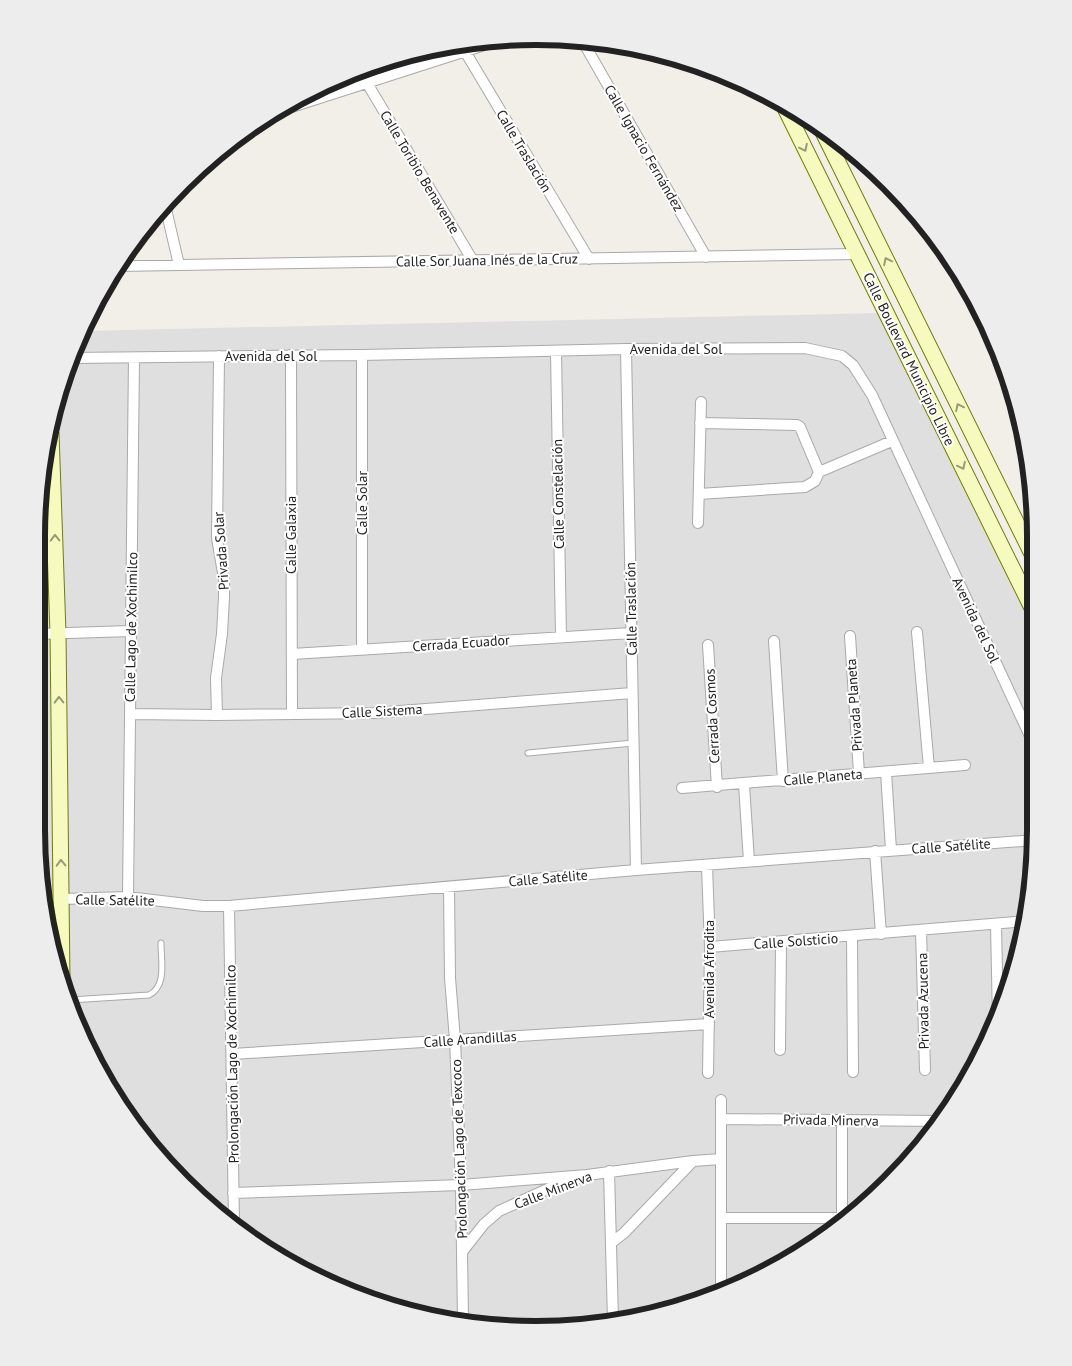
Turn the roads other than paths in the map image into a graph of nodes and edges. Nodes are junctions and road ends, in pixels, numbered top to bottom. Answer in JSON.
{"nodes":[{"id":1,"x":586,"y":48,"type":"edge"},
{"id":2,"x":464,"y":50,"type":"edge"},
{"id":3,"x":446,"y":53,"type":"edge"},
{"id":4,"x":367,"y":83,"type":"junction"},
{"id":5,"x":308,"y":102,"type":"edge"},
{"id":6,"x":788,"y":115,"type":"edge"},
{"id":7,"x":827,"y":141,"type":"edge"},
{"id":8,"x":167,"y":212,"type":"edge"},
{"id":9,"x":857,"y":254,"type":"junction"},
{"id":10,"x":706,"y":257,"type":"junction"},
{"id":11,"x":589,"y":258,"type":"junction"},
{"id":12,"x":473,"y":261,"type":"junction"},
{"id":13,"x":179,"y":265,"type":"junction"},
{"id":14,"x":126,"y":266,"type":"edge"},
{"id":15,"x":626,"y":349,"type":"junction"},
{"id":16,"x":556,"y":352,"type":"junction"},
{"id":17,"x":291,"y":355,"type":"junction"},
{"id":18,"x":362,"y":355,"type":"junction"},
{"id":19,"x":219,"y":356,"type":"junction"},
{"id":20,"x":78,"y":358,"type":"edge"},
{"id":21,"x":134,"y":358,"type":"junction"},
{"id":22,"x":701,"y":402,"type":"dead end"},
{"id":23,"x":700,"y":423,"type":"junction"},
{"id":24,"x":892,"y":441,"type":"junction"},
{"id":25,"x":52,"y":454,"type":"edge"},
{"id":26,"x":819,"y":472,"type":"junction"},
{"id":27,"x":699,"y":494,"type":"junction"},
{"id":28,"x":698,"y":523,"type":"dead end"},
{"id":29,"x":1027,"y":544,"type":"edge"},
{"id":30,"x":1027,"y":598,"type":"edge"},
{"id":31,"x":131,"y":631,"type":"junction"},
{"id":32,"x":917,"y":632,"type":"dead end"},
{"id":33,"x":58,"y":633,"type":"junction"},
{"id":34,"x":631,"y":633,"type":"junction"},
{"id":35,"x":45,"y":634,"type":"edge"},
{"id":36,"x":850,"y":636,"type":"dead end"},
{"id":37,"x":561,"y":637,"type":"junction"},
{"id":38,"x":774,"y":641,"type":"dead end"},
{"id":39,"x":708,"y":645,"type":"dead end"},
{"id":40,"x":362,"y":650,"type":"junction"},
{"id":41,"x":292,"y":654,"type":"junction"},
{"id":42,"x":632,"y":693,"type":"junction"},
{"id":43,"x":130,"y":714,"type":"junction"},
{"id":44,"x":292,"y":714,"type":"junction"},
{"id":45,"x":217,"y":715,"type":"junction"},
{"id":46,"x":1027,"y":728,"type":"edge"},
{"id":47,"x":633,"y":743,"type":"junction"},
{"id":48,"x":528,"y":753,"type":"dead end"},
{"id":49,"x":965,"y":766,"type":"dead end"},
{"id":50,"x":929,"y":768,"type":"junction"},
{"id":51,"x":886,"y":772,"type":"junction"},
{"id":52,"x":859,"y":773,"type":"junction"},
{"id":53,"x":783,"y":781,"type":"junction"},
{"id":54,"x":744,"y":785,"type":"junction"},
{"id":55,"x":716,"y":787,"type":"junction"},
{"id":56,"x":682,"y":788,"type":"dead end"},
{"id":57,"x":1027,"y":841,"type":"edge"},
{"id":58,"x":891,"y":850,"type":"junction"},
{"id":59,"x":875,"y":851,"type":"junction"},
{"id":60,"x":749,"y":861,"type":"junction"},
{"id":61,"x":707,"y":866,"type":"junction"},
{"id":62,"x":636,"y":870,"type":"junction"},
{"id":63,"x":449,"y":887,"type":"junction"},
{"id":64,"x":128,"y":897,"type":"junction"},
{"id":65,"x":61,"y":899,"type":"junction"},
{"id":66,"x":230,"y":906,"type":"junction"},
{"id":67,"x":1019,"y":922,"type":"edge"},
{"id":68,"x":996,"y":925,"type":"junction"},
{"id":69,"x":922,"y":932,"type":"junction"},
{"id":70,"x":881,"y":934,"type":"junction"},
{"id":71,"x":852,"y":937,"type":"junction"},
{"id":72,"x":782,"y":942,"type":"junction"},
{"id":73,"x":160,"y":943,"type":"dead end"},
{"id":74,"x":710,"y":947,"type":"junction"},
{"id":75,"x":62,"y":956,"type":"edge"},
{"id":76,"x":998,"y":997,"type":"edge"},
{"id":77,"x":75,"y":1000,"type":"edge"},
{"id":78,"x":709,"y":1024,"type":"junction"},
{"id":79,"x":455,"y":1040,"type":"junction"},
{"id":80,"x":780,"y":1050,"type":"dead end"},
{"id":81,"x":232,"y":1054,"type":"junction"},
{"id":82,"x":925,"y":1070,"type":"dead end"},
{"id":83,"x":853,"y":1072,"type":"dead end"},
{"id":84,"x":708,"y":1073,"type":"dead end"},
{"id":85,"x":722,"y":1100,"type":"dead end"},
{"id":86,"x":722,"y":1119,"type":"junction"},
{"id":87,"x":842,"y":1120,"type":"junction"},
{"id":88,"x":932,"y":1121,"type":"edge"},
{"id":89,"x":722,"y":1159,"type":"junction"},
{"id":90,"x":693,"y":1161,"type":"junction"},
{"id":91,"x":609,"y":1171,"type":"junction"},
{"id":92,"x":587,"y":1175,"type":"junction"},
{"id":93,"x":461,"y":1185,"type":"junction"},
{"id":94,"x":233,"y":1193,"type":"junction"},
{"id":95,"x":845,"y":1212,"type":"edge"},
{"id":96,"x":234,"y":1217,"type":"edge"},
{"id":97,"x":722,"y":1218,"type":"junction"},
{"id":98,"x":837,"y":1218,"type":"edge"},
{"id":99,"x":611,"y":1243,"type":"junction"},
{"id":100,"x":462,"y":1252,"type":"junction"},
{"id":101,"x":722,"y":1285,"type":"edge"},
{"id":102,"x":613,"y":1315,"type":"edge"},
{"id":103,"x":463,"y":1316,"type":"edge"}],
"edges":[{"from":1,"to":10,"type":"street","name":"Calle Ignacio Fernández"},
{"from":2,"to":11,"type":"street","name":"Calle Traslación"},
{"from":3,"to":4,"type":"street"},
{"from":4,"to":5,"type":"street"},
{"from":4,"to":12,"type":"street","name":"Calle Toribio Benavente"},
{"from":6,"to":9,"type":"main road","name":"Calle Boulevard Municipio Libre","one_way":true},
{"from":29,"to":7,"type":"main road","name":"Calle Boulevard Municipio Libre","one_way":true},
{"from":8,"to":13,"type":"street"},
{"from":9,"to":10,"type":"street","name":"Calle Sor Juana Inés de la Cruz"},
{"from":9,"to":30,"type":"main road","name":"Calle Boulevard Municipio Libre","one_way":true},
{"from":10,"to":11,"type":"street","name":"Calle Sor Juana Inés de la Cruz"},
{"from":11,"to":12,"type":"street","name":"Calle Sor Juana Inés de la Cruz"},
{"from":12,"to":13,"type":"street","name":"Calle Sor Juana Inés de la Cruz"},
{"from":13,"to":14,"type":"street","name":"Calle Sor Juana Inés de la Cruz"},
{"from":15,"to":16,"type":"street","name":"Avenida del Sol"},
{"from":15,"to":24,"type":"street","name":"Avenida del Sol"},
{"from":15,"to":34,"type":"street","name":"Calle Traslación"},
{"from":16,"to":18,"type":"street","name":"Avenida del Sol"},
{"from":16,"to":37,"type":"street","name":"Calle Constelación"},
{"from":17,"to":18,"type":"street","name":"Avenida del Sol"},
{"from":17,"to":19,"type":"street","name":"Avenida del Sol"},
{"from":17,"to":41,"type":"street","name":"Calle Galaxia"},
{"from":18,"to":40,"type":"street","name":"Calle Solar"},
{"from":19,"to":21,"type":"street","name":"Avenida del Sol"},
{"from":19,"to":45,"type":"street","name":"Privada Solar"},
{"from":20,"to":21,"type":"street","name":"Avenida del Sol"},
{"from":21,"to":31,"type":"street","name":"Calle Lago de Xochimilco"},
{"from":22,"to":23,"type":"street"},
{"from":23,"to":26,"type":"street"},
{"from":23,"to":27,"type":"street"},
{"from":24,"to":26,"type":"street"},
{"from":24,"to":46,"type":"street","name":"Avenida del Sol"},
{"from":33,"to":25,"type":"main road","one_way":true},
{"from":26,"to":27,"type":"street"},
{"from":27,"to":28,"type":"street"},
{"from":31,"to":33,"type":"street"},
{"from":31,"to":43,"type":"street","name":"Calle Lago de Xochimilco"},
{"from":32,"to":50,"type":"street"},
{"from":33,"to":35,"type":"street"},
{"from":65,"to":33,"type":"main road","one_way":true},
{"from":34,"to":37,"type":"street","name":"Cerrada Ecuador"},
{"from":34,"to":42,"type":"street","name":"Calle Traslación"},
{"from":36,"to":52,"type":"street","name":"Privada Planeta"},
{"from":37,"to":40,"type":"street","name":"Cerrada Ecuador"},
{"from":38,"to":53,"type":"street"},
{"from":39,"to":55,"type":"street","name":"Cerrada Cosmos"},
{"from":40,"to":41,"type":"street","name":"Cerrada Ecuador"},
{"from":41,"to":44,"type":"street","name":"Calle Galaxia"},
{"from":42,"to":44,"type":"street","name":"Calle Sistema"},
{"from":42,"to":47,"type":"street","name":"Calle Traslación"},
{"from":43,"to":45,"type":"street","name":"Calle Sistema"},
{"from":43,"to":64,"type":"street","name":"Calle Lago de Xochimilco"},
{"from":44,"to":45,"type":"street","name":"Calle Sistema"},
{"from":47,"to":48,"type":"lane"},
{"from":47,"to":62,"type":"street","name":"Calle Traslación"},
{"from":49,"to":50,"type":"street","name":"Calle Planeta"},
{"from":50,"to":51,"type":"street","name":"Calle Planeta"},
{"from":51,"to":52,"type":"street","name":"Calle Planeta"},
{"from":51,"to":58,"type":"street"},
{"from":52,"to":53,"type":"street","name":"Calle Planeta"},
{"from":53,"to":54,"type":"street","name":"Calle Planeta"},
{"from":54,"to":55,"type":"street","name":"Calle Planeta"},
{"from":54,"to":60,"type":"street"},
{"from":55,"to":56,"type":"street","name":"Calle Planeta"},
{"from":57,"to":58,"type":"street","name":"Calle Satélite"},
{"from":58,"to":59,"type":"street","name":"Calle Satélite"},
{"from":59,"to":60,"type":"street","name":"Calle Satélite"},
{"from":59,"to":70,"type":"street"},
{"from":60,"to":61,"type":"street","name":"Calle Satélite"},
{"from":61,"to":62,"type":"street","name":"Calle Satélite"},
{"from":61,"to":74,"type":"street","name":"Avenida Afrodita"},
{"from":62,"to":63,"type":"street","name":"Calle Satélite"},
{"from":63,"to":66,"type":"street","name":"Calle Satélite"},
{"from":63,"to":79,"type":"street","name":"Prolongación Lago de Texcoco"},
{"from":64,"to":65,"type":"street","name":"Calle Satélite"},
{"from":64,"to":66,"type":"street","name":"Calle Satélite"},
{"from":65,"to":75,"type":"main road"},
{"from":66,"to":81,"type":"street","name":"Prolongación Lago de Xochimilco"},
{"from":67,"to":68,"type":"street","name":"Calle Solsticio"},
{"from":68,"to":69,"type":"street","name":"Calle Solsticio"},
{"from":68,"to":76,"type":"street"},
{"from":69,"to":70,"type":"street","name":"Calle Solsticio"},
{"from":69,"to":82,"type":"street","name":"Privada Azucena"},
{"from":70,"to":71,"type":"street","name":"Calle Solsticio"},
{"from":71,"to":72,"type":"street","name":"Calle Solsticio"},
{"from":71,"to":83,"type":"street"},
{"from":72,"to":74,"type":"street","name":"Calle Solsticio"},
{"from":72,"to":80,"type":"street"},
{"from":73,"to":77,"type":"lane"},
{"from":74,"to":78,"type":"street","name":"Avenida Afrodita"},
{"from":78,"to":79,"type":"street","name":"Calle Arandillas"},
{"from":78,"to":84,"type":"street","name":"Avenida Afrodita"},
{"from":79,"to":81,"type":"street","name":"Calle Arandillas"},
{"from":79,"to":93,"type":"street","name":"Prolongación Lago de Texcoco"},
{"from":81,"to":94,"type":"street","name":"Prolongación Lago de Xochimilco"},
{"from":85,"to":86,"type":"street"},
{"from":86,"to":87,"type":"street","name":"Privada Minerva"},
{"from":86,"to":89,"type":"street"},
{"from":87,"to":88,"type":"street","name":"Privada Minerva"},
{"from":87,"to":95,"type":"street"},
{"from":89,"to":90,"type":"street","name":"Calle Minerva"},
{"from":89,"to":97,"type":"street"},
{"from":90,"to":91,"type":"street","name":"Calle Minerva"},
{"from":90,"to":99,"type":"street"},
{"from":91,"to":92,"type":"street","name":"Calle Minerva"},
{"from":91,"to":99,"type":"street"},
{"from":92,"to":93,"type":"street"},
{"from":92,"to":100,"type":"street","name":"Calle Minerva"},
{"from":93,"to":94,"type":"street"},
{"from":93,"to":100,"type":"street","name":"Prolongación Lago de Texcoco"},
{"from":94,"to":96,"type":"street","name":"Prolongación Lago de Xochimilco"},
{"from":97,"to":98,"type":"street"},
{"from":97,"to":101,"type":"street"},
{"from":99,"to":102,"type":"street"},
{"from":100,"to":103,"type":"street","name":"Prolongación Lago de Texcoco"}]}
